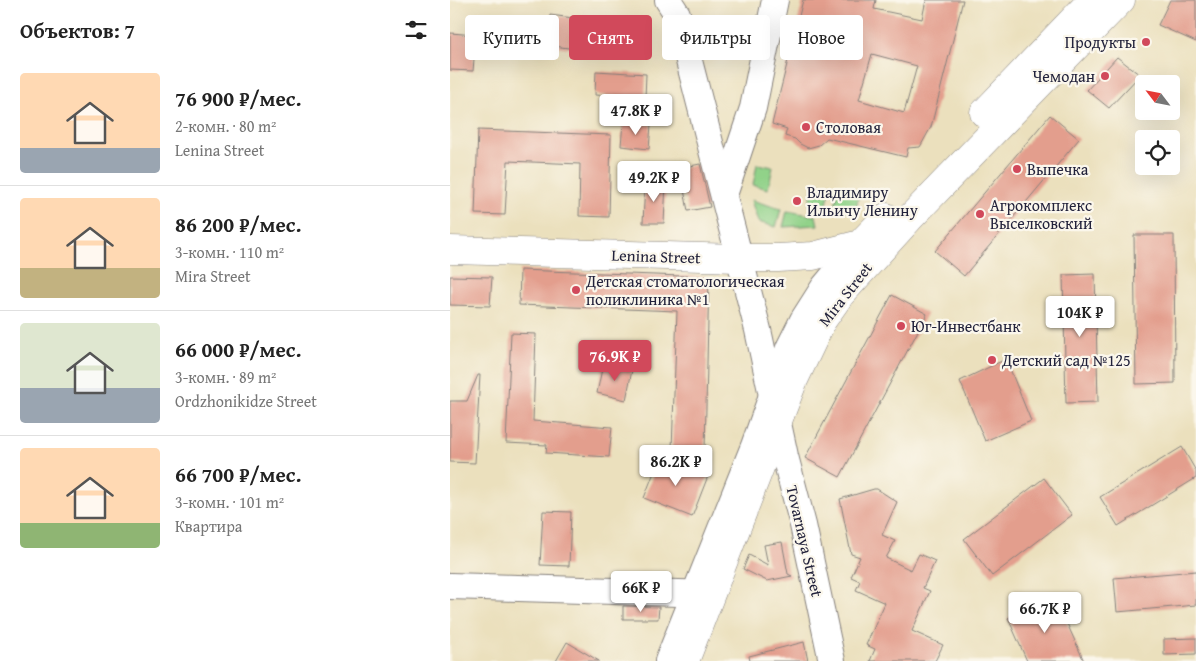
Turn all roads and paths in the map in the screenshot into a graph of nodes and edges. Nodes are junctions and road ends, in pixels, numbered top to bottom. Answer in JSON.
{"nodes":[{"id":1,"x":668,"y":0,"type":"edge"},
{"id":2,"x":775,"y":0,"type":"edge"},
{"id":3,"x":1092,"y":0,"type":"edge"},
{"id":4,"x":1120,"y":0,"type":"edge"},
{"id":5,"x":724,"y":195,"type":"junction"},
{"id":6,"x":860,"y":244,"type":"junction"},
{"id":7,"x":450,"y":250,"type":"edge"},
{"id":8,"x":739,"y":258,"type":"junction"},
{"id":9,"x":772,"y":392,"type":"junction"},
{"id":10,"x":777,"y":421,"type":"junction"},
{"id":11,"x":450,"y":586,"type":"edge"},
{"id":12,"x":703,"y":594,"type":"junction"},
{"id":13,"x":668,"y":661,"type":"edge"},
{"id":14,"x":685,"y":661,"type":"edge"},
{"id":15,"x":832,"y":661,"type":"edge"}],
"edges":[{"from":1,"to":5,"type":"street","name":"Tovarnaya Street"},
{"from":2,"to":5,"type":"street"},
{"from":3,"to":6,"type":"main road","name":"Mira Street"},
{"from":4,"to":10,"type":"main road","name":"Mira Street"},
{"from":5,"to":8,"type":"street","name":"Tovarnaya Street"},
{"from":6,"to":8,"type":"main road","name":"Lenina Street"},
{"from":6,"to":9,"type":"street","name":"Mira Street"},
{"from":7,"to":8,"type":"main road","name":"Lenina Street"},
{"from":8,"to":9,"type":"street","name":"Tovarnaya Street"},
{"from":9,"to":10,"type":"street","name":"Tovarnaya Street"},
{"from":9,"to":12,"type":"street","name":"Mira Street"},
{"from":10,"to":12,"type":"main road","name":"Mira Street"},
{"from":10,"to":15,"type":"street","name":"Tovarnaya Street"},
{"from":11,"to":12,"type":"street"},
{"from":12,"to":13,"type":"street","name":"Mira Street"},
{"from":12,"to":14,"type":"main road","name":"Mira Street"}]}
